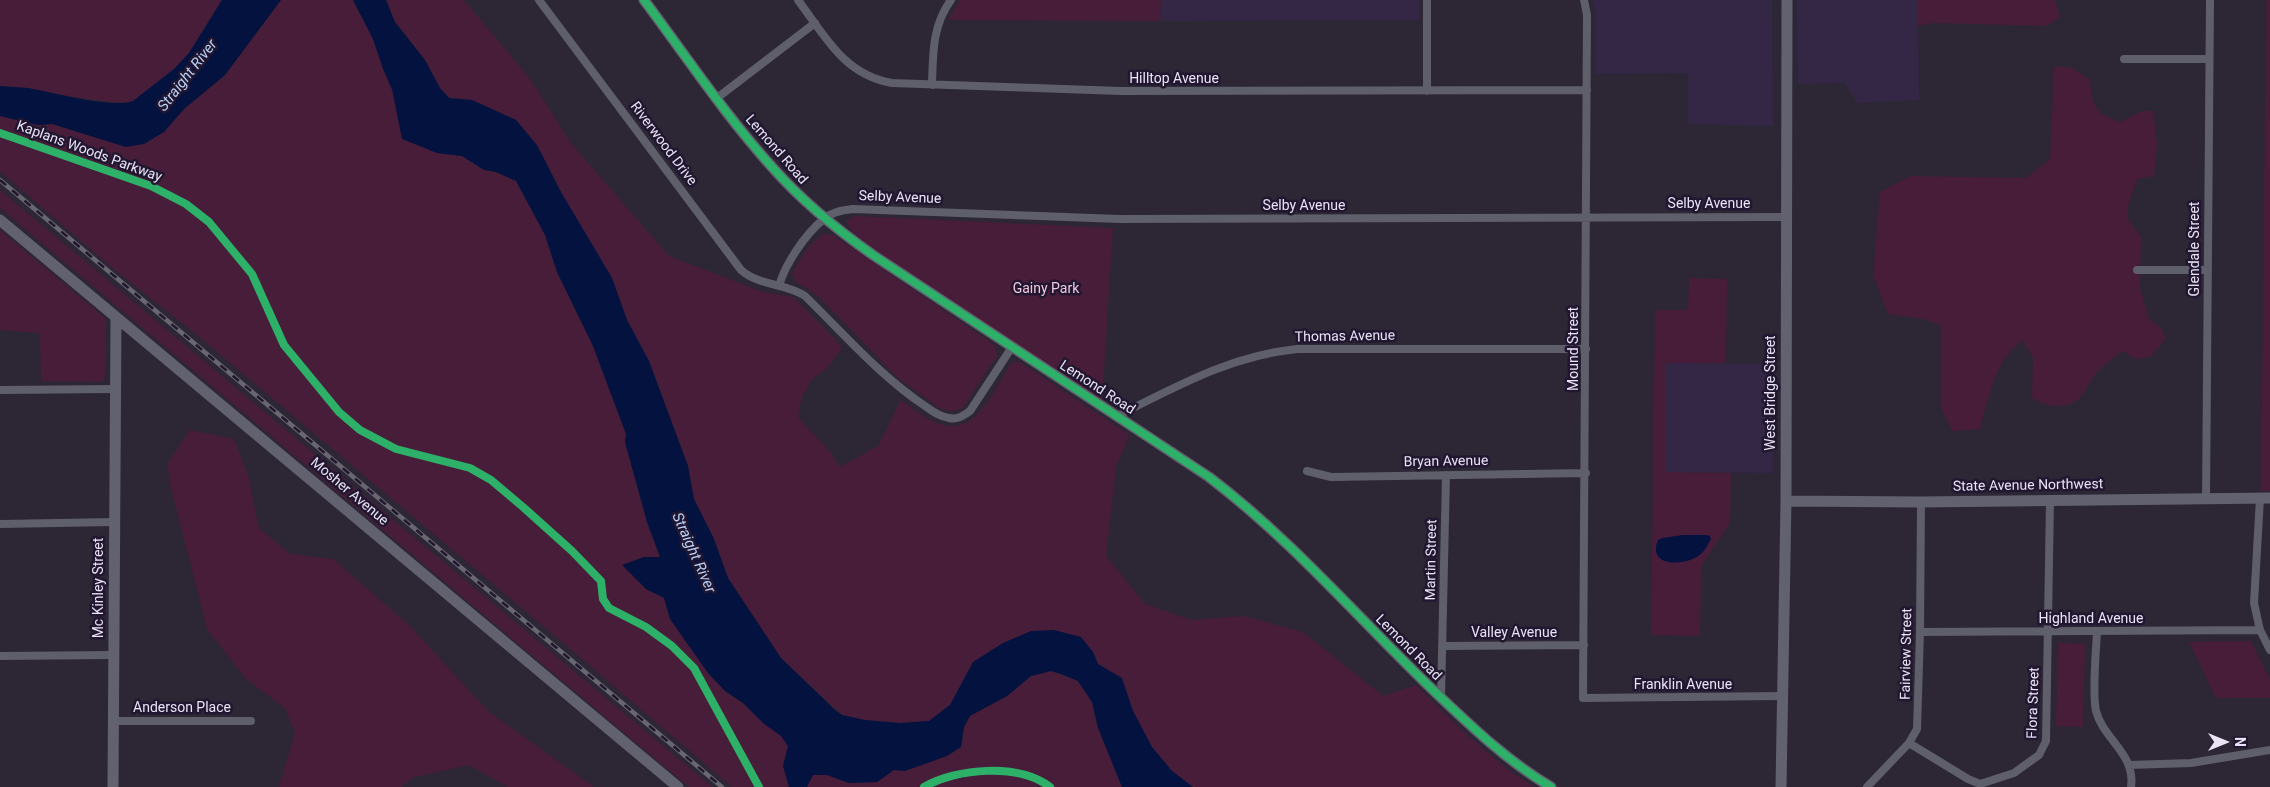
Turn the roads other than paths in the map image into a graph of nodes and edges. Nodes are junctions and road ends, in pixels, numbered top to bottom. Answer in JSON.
{"nodes":[{"id":1,"x":539,"y":0,"type":"edge"},
{"id":2,"x":644,"y":0,"type":"edge"},
{"id":3,"x":798,"y":0,"type":"edge"},
{"id":4,"x":952,"y":0,"type":"edge"},
{"id":5,"x":1427,"y":0,"type":"edge"},
{"id":6,"x":1584,"y":0,"type":"edge"},
{"id":7,"x":1787,"y":0,"type":"edge"},
{"id":8,"x":2210,"y":0,"type":"edge"},
{"id":9,"x":815,"y":23,"type":"junction"},
{"id":10,"x":2124,"y":59,"type":"dead end"},
{"id":11,"x":2209,"y":59,"type":"junction"},
{"id":12,"x":932,"y":85,"type":"junction"},
{"id":13,"x":1427,"y":90,"type":"junction"},
{"id":14,"x":1587,"y":90,"type":"junction"},
{"id":15,"x":717,"y":98,"type":"junction"},
{"id":16,"x":1587,"y":217,"type":"junction"},
{"id":17,"x":1786,"y":217,"type":"junction"},
{"id":18,"x":824,"y":218,"type":"junction"},
{"id":19,"x":0,"y":220,"type":"edge"},
{"id":20,"x":2137,"y":270,"type":"dead end"},
{"id":21,"x":2208,"y":270,"type":"junction"},
{"id":22,"x":779,"y":286,"type":"junction"},
{"id":23,"x":116,"y":318,"type":"junction"},
{"id":24,"x":1012,"y":348,"type":"junction"},
{"id":25,"x":1586,"y":349,"type":"junction"},
{"id":26,"x":115,"y":389,"type":"junction"},
{"id":27,"x":0,"y":390,"type":"edge"},
{"id":28,"x":1117,"y":416,"type":"junction"},
{"id":29,"x":1307,"y":472,"type":"dead end"},
{"id":30,"x":1586,"y":473,"type":"junction"},
{"id":31,"x":1446,"y":474,"type":"junction"},
{"id":32,"x":2265,"y":498,"type":"edge"},
{"id":33,"x":2206,"y":499,"type":"junction"},
{"id":34,"x":1786,"y":501,"type":"junction"},
{"id":35,"x":2050,"y":501,"type":"junction"},
{"id":36,"x":1921,"y":502,"type":"junction"},
{"id":37,"x":114,"y":522,"type":"junction"},
{"id":38,"x":0,"y":524,"type":"edge"},
{"id":39,"x":2260,"y":630,"type":"junction"},
{"id":40,"x":2049,"y":631,"type":"junction"},
{"id":41,"x":1920,"y":632,"type":"junction"},
{"id":42,"x":2097,"y":632,"type":"junction"},
{"id":43,"x":1584,"y":645,"type":"junction"},
{"id":44,"x":1443,"y":646,"type":"junction"},
{"id":45,"x":2270,"y":650,"type":"edge"},
{"id":46,"x":114,"y":655,"type":"junction"},
{"id":47,"x":0,"y":656,"type":"edge"},
{"id":48,"x":1782,"y":696,"type":"junction"},
{"id":49,"x":1441,"y":698,"type":"junction"},
{"id":50,"x":1583,"y":698,"type":"joint"},
{"id":51,"x":114,"y":721,"type":"junction"},
{"id":52,"x":251,"y":721,"type":"dead end"},
{"id":53,"x":1909,"y":743,"type":"junction"},
{"id":54,"x":2270,"y":750,"type":"edge"},
{"id":55,"x":2129,"y":765,"type":"junction"},
{"id":56,"x":1975,"y":785,"type":"edge"},
{"id":57,"x":113,"y":787,"type":"edge"},
{"id":58,"x":678,"y":787,"type":"edge"},
{"id":59,"x":1551,"y":787,"type":"edge"},
{"id":60,"x":1781,"y":787,"type":"edge"},
{"id":61,"x":1867,"y":787,"type":"edge"},
{"id":62,"x":2131,"y":787,"type":"edge"}],
"edges":[{"from":1,"to":22,"type":"street","name":"Riverwood Drive"},
{"from":2,"to":15,"type":"street","name":"Lemond Road"},
{"from":3,"to":9,"type":"street","name":"Hilltop Avenue"},
{"from":4,"to":12,"type":"street"},
{"from":5,"to":13,"type":"street"},
{"from":6,"to":14,"type":"street","name":"Mound Street"},
{"from":7,"to":17,"type":"street","name":"West Bridge Street"},
{"from":8,"to":11,"type":"street","name":"Glendale Street"},
{"from":9,"to":12,"type":"street","name":"Hilltop Avenue"},
{"from":9,"to":15,"type":"street"},
{"from":10,"to":11,"type":"street"},
{"from":11,"to":21,"type":"street","name":"Glendale Street"},
{"from":12,"to":13,"type":"street","name":"Hilltop Avenue"},
{"from":13,"to":14,"type":"street","name":"Hilltop Avenue"},
{"from":14,"to":16,"type":"street","name":"Mound Street"},
{"from":15,"to":18,"type":"street","name":"Lemond Road"},
{"from":16,"to":17,"type":"street","name":"Selby Avenue"},
{"from":16,"to":18,"type":"street","name":"Selby Avenue"},
{"from":16,"to":25,"type":"street","name":"Mound Street"},
{"from":17,"to":34,"type":"street","name":"West Bridge Street"},
{"from":18,"to":22,"type":"street"},
{"from":18,"to":24,"type":"street","name":"Lemond Road"},
{"from":19,"to":23,"type":"street","name":"Mosher Avenue"},
{"from":20,"to":21,"type":"street"},
{"from":21,"to":33,"type":"street","name":"Glendale Street"},
{"from":22,"to":24,"type":"street","name":"Riverwood Drive"},
{"from":23,"to":26,"type":"street","name":"Mc Kinley Street"},
{"from":23,"to":58,"type":"street","name":"Mosher Avenue"},
{"from":24,"to":28,"type":"street","name":"Lemond Road"},
{"from":25,"to":28,"type":"street","name":"Thomas Avenue"},
{"from":25,"to":30,"type":"street","name":"Mound Street"},
{"from":26,"to":27,"type":"street"},
{"from":26,"to":37,"type":"street","name":"Mc Kinley Street"},
{"from":28,"to":49,"type":"street","name":"Lemond Road"},
{"from":29,"to":31,"type":"street","name":"Bryan Avenue"},
{"from":30,"to":31,"type":"street","name":"Bryan Avenue"},
{"from":30,"to":43,"type":"street","name":"Mound Street"},
{"from":31,"to":44,"type":"street","name":"Martin Street"},
{"from":32,"to":33,"type":"street","name":"State Avenue Northwest"},
{"from":32,"to":39,"type":"street"},
{"from":33,"to":35,"type":"street","name":"State Avenue Northwest"},
{"from":34,"to":36,"type":"street","name":"State Avenue Northwest"},
{"from":34,"to":48,"type":"street","name":"West Bridge Street"},
{"from":35,"to":36,"type":"street","name":"State Avenue Northwest"},
{"from":35,"to":40,"type":"street","name":"Flora Street"},
{"from":36,"to":41,"type":"street","name":"Fairview Street"},
{"from":37,"to":38,"type":"street"},
{"from":37,"to":46,"type":"street","name":"Mc Kinley Street"},
{"from":39,"to":42,"type":"street","name":"Highland Avenue"},
{"from":39,"to":45,"type":"street"},
{"from":40,"to":41,"type":"street","name":"Highland Avenue"},
{"from":40,"to":42,"type":"street","name":"Highland Avenue"},
{"from":40,"to":56,"type":"street","name":"Flora Street"},
{"from":41,"to":53,"type":"street","name":"Fairview Street"},
{"from":42,"to":55,"type":"street"},
{"from":43,"to":44,"type":"street","name":"Valley Avenue"},
{"from":43,"to":50,"type":"street","name":"Mound Street"},
{"from":44,"to":49,"type":"street","name":"Martin Street"},
{"from":46,"to":47,"type":"street"},
{"from":46,"to":51,"type":"street","name":"Mc Kinley Street"},
{"from":48,"to":50,"type":"street","name":"Franklin Avenue"},
{"from":48,"to":60,"type":"street","name":"West Bridge Street"},
{"from":49,"to":59,"type":"street","name":"Lemond Road"},
{"from":51,"to":52,"type":"street","name":"Anderson Place"},
{"from":51,"to":57,"type":"street","name":"Mc Kinley Street"},
{"from":53,"to":56,"type":"street","name":"Flora Street"},
{"from":53,"to":61,"type":"street","name":"Fairview Street"},
{"from":54,"to":55,"type":"street"},
{"from":55,"to":62,"type":"street"}]}
